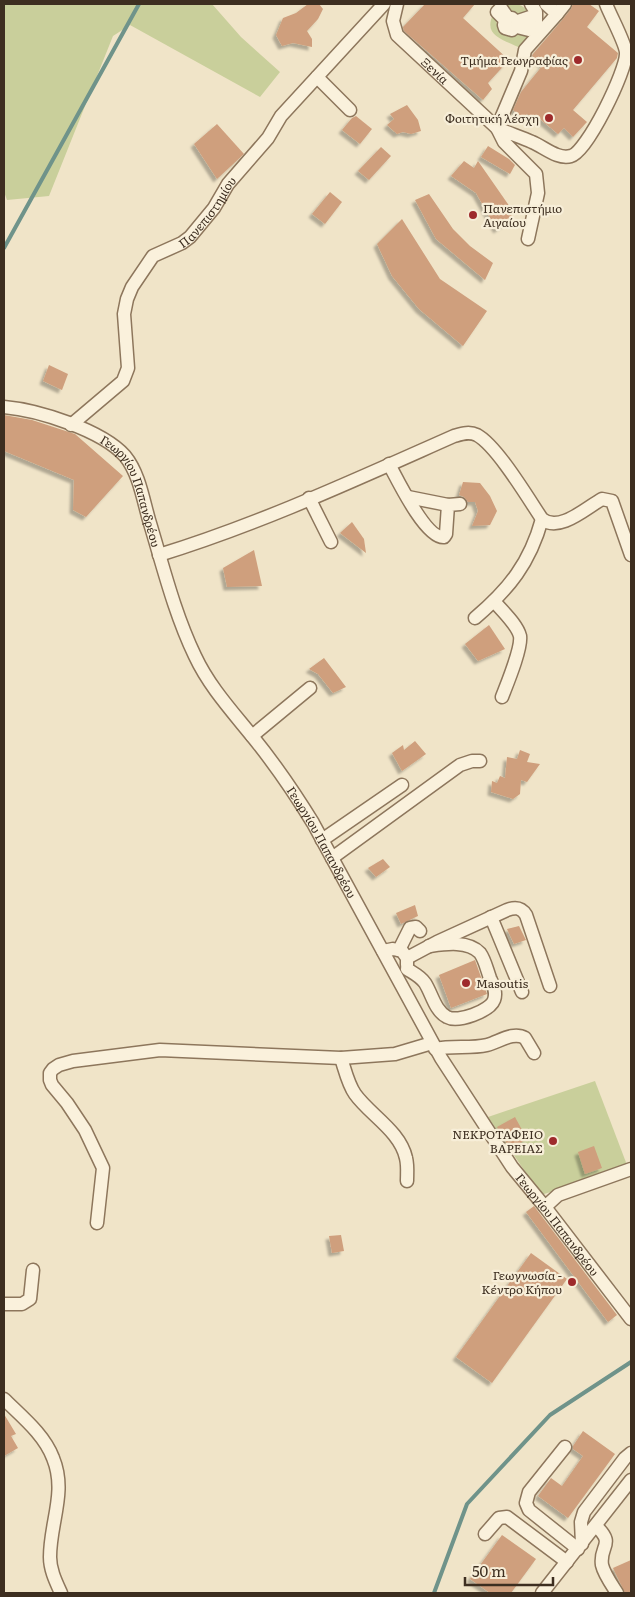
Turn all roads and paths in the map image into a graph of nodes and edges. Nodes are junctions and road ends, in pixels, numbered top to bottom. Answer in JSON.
{"nodes":[{"id":1,"x":384,"y":4,"type":"edge"},
{"id":2,"x":396,"y":4,"type":"edge"},
{"id":3,"x":532,"y":4,"type":"edge"},
{"id":4,"x":546,"y":4,"type":"edge"},
{"id":5,"x":565,"y":4,"type":"edge"},
{"id":6,"x":606,"y":4,"type":"edge"},
{"id":7,"x":557,"y":14,"type":"junction"},
{"id":8,"x":532,"y":42,"type":"junction"},
{"id":9,"x":317,"y":78,"type":"junction"},
{"id":10,"x":350,"y":110,"type":"dead end"},
{"id":11,"x":496,"y":128,"type":"junction"},
{"id":12,"x":528,"y":239,"type":"dead end"},
{"id":13,"x":4,"y":407,"type":"edge"},
{"id":14,"x":72,"y":425,"type":"junction"},
{"id":15,"x":390,"y":464,"type":"junction"},
{"id":16,"x":309,"y":498,"type":"junction"},
{"id":17,"x":408,"y":498,"type":"junction"},
{"id":18,"x":542,"y":519,"type":"junction"},
{"id":19,"x":331,"y":542,"type":"dead end"},
{"id":20,"x":159,"y":555,"type":"junction"},
{"id":21,"x":631,"y":555,"type":"edge"},
{"id":22,"x":494,"y":601,"type":"junction"},
{"id":23,"x":474,"y":618,"type":"dead end"},
{"id":24,"x":310,"y":688,"type":"dead end"},
{"id":25,"x":502,"y":697,"type":"dead end"},
{"id":26,"x":252,"y":736,"type":"junction"},
{"id":27,"x":480,"y":761,"type":"dead end"},
{"id":28,"x":402,"y":785,"type":"dead end"},
{"id":29,"x":322,"y":840,"type":"junction"},
{"id":30,"x":332,"y":858,"type":"junction"},
{"id":31,"x":491,"y":917,"type":"junction"},
{"id":32,"x":420,"y":931,"type":"dead end"},
{"id":33,"x":428,"y":946,"type":"junction"},
{"id":34,"x":383,"y":952,"type":"junction"},
{"id":35,"x":404,"y":959,"type":"junction"},
{"id":36,"x":400,"y":985,"type":"junction"},
{"id":37,"x":550,"y":986,"type":"dead end"},
{"id":38,"x":522,"y":992,"type":"dead end"},
{"id":39,"x":434,"y":1046,"type":"junction"},
{"id":40,"x":534,"y":1053,"type":"dead end"},
{"id":41,"x":341,"y":1058,"type":"junction"},
{"id":42,"x":631,"y":1170,"type":"edge"},
{"id":43,"x":406,"y":1181,"type":"dead end"},
{"id":44,"x":545,"y":1207,"type":"junction"},
{"id":45,"x":97,"y":1223,"type":"dead end"},
{"id":46,"x":33,"y":1270,"type":"dead end"},
{"id":47,"x":4,"y":1304,"type":"edge"},
{"id":48,"x":631,"y":1319,"type":"edge"},
{"id":49,"x":4,"y":1399,"type":"edge"},
{"id":50,"x":565,"y":1447,"type":"dead end"},
{"id":51,"x":631,"y":1453,"type":"edge"},
{"id":52,"x":631,"y":1480,"type":"edge"},
{"id":53,"x":596,"y":1526,"type":"junction"},
{"id":54,"x":486,"y":1534,"type":"dead end"},
{"id":55,"x":580,"y":1546,"type":"junction"},
{"id":56,"x":567,"y":1562,"type":"junction"},
{"id":57,"x":61,"y":1593,"type":"edge"},
{"id":58,"x":542,"y":1593,"type":"edge"},
{"id":59,"x":617,"y":1593,"type":"edge"}],
"edges":[{"from":1,"to":9,"type":"street","name":"Πανεπιστημίου"},
{"from":2,"to":11,"type":"street","name":"Ξενία"},
{"from":3,"to":8,"type":"street"},
{"from":4,"to":7,"type":"street"},
{"from":5,"to":7,"type":"street"},
{"from":6,"to":11,"type":"street"},
{"from":7,"to":8,"type":"street"},
{"from":8,"to":11,"type":"street"},
{"from":9,"to":10,"type":"street"},
{"from":9,"to":14,"type":"street","name":"Πανεπιστημίου"},
{"from":11,"to":12,"type":"street"},
{"from":13,"to":14,"type":"street","name":"Γεωργίου Παπανδρέου"},
{"from":14,"to":20,"type":"street","name":"Γεωργίου Παπανδρέου"},
{"from":15,"to":16,"type":"street"},
{"from":15,"to":17,"type":"street"},
{"from":15,"to":18,"type":"street"},
{"from":16,"to":19,"type":"street"},
{"from":16,"to":20,"type":"street"},
{"from":17,"to":17,"type":"street"},
{"from":18,"to":21,"type":"street"},
{"from":18,"to":22,"type":"street"},
{"from":20,"to":26,"type":"street","name":"Γεωργίου Παπανδρέου"},
{"from":22,"to":23,"type":"street"},
{"from":22,"to":25,"type":"street"},
{"from":24,"to":26,"type":"street"},
{"from":26,"to":29,"type":"street","name":"Γεωργίου Παπανδρέου"},
{"from":27,"to":30,"type":"street"},
{"from":28,"to":29,"type":"street"},
{"from":29,"to":30,"type":"street","name":"Γεωργίου Παπανδρέου"},
{"from":30,"to":34,"type":"street","name":"Γεωργίου Παπανδρέου"},
{"from":31,"to":33,"type":"street"},
{"from":31,"to":37,"type":"street"},
{"from":31,"to":38,"type":"street"},
{"from":32,"to":35,"type":"street"},
{"from":33,"to":35,"type":"street"},
{"from":33,"to":35,"type":"street"},
{"from":34,"to":35,"type":"street"},
{"from":34,"to":36,"type":"street","name":"Γεωργίου Παπανδρέου"},
{"from":35,"to":36,"type":"street"},
{"from":36,"to":39,"type":"street","name":"Γεωργίου Παπανδρέου"},
{"from":39,"to":40,"type":"street"},
{"from":39,"to":41,"type":"street"},
{"from":39,"to":44,"type":"street","name":"Γεωργίου Παπανδρέου"},
{"from":41,"to":43,"type":"street"},
{"from":41,"to":45,"type":"street"},
{"from":42,"to":44,"type":"street"},
{"from":44,"to":48,"type":"street","name":"Γεωργίου Παπανδρέου"},
{"from":46,"to":47,"type":"street"},
{"from":49,"to":57,"type":"street"},
{"from":50,"to":55,"type":"street"},
{"from":51,"to":55,"type":"street"},
{"from":52,"to":53,"type":"street"},
{"from":53,"to":55,"type":"street"},
{"from":53,"to":59,"type":"street"},
{"from":54,"to":56,"type":"street"},
{"from":55,"to":56,"type":"street"},
{"from":56,"to":58,"type":"street"}]}
